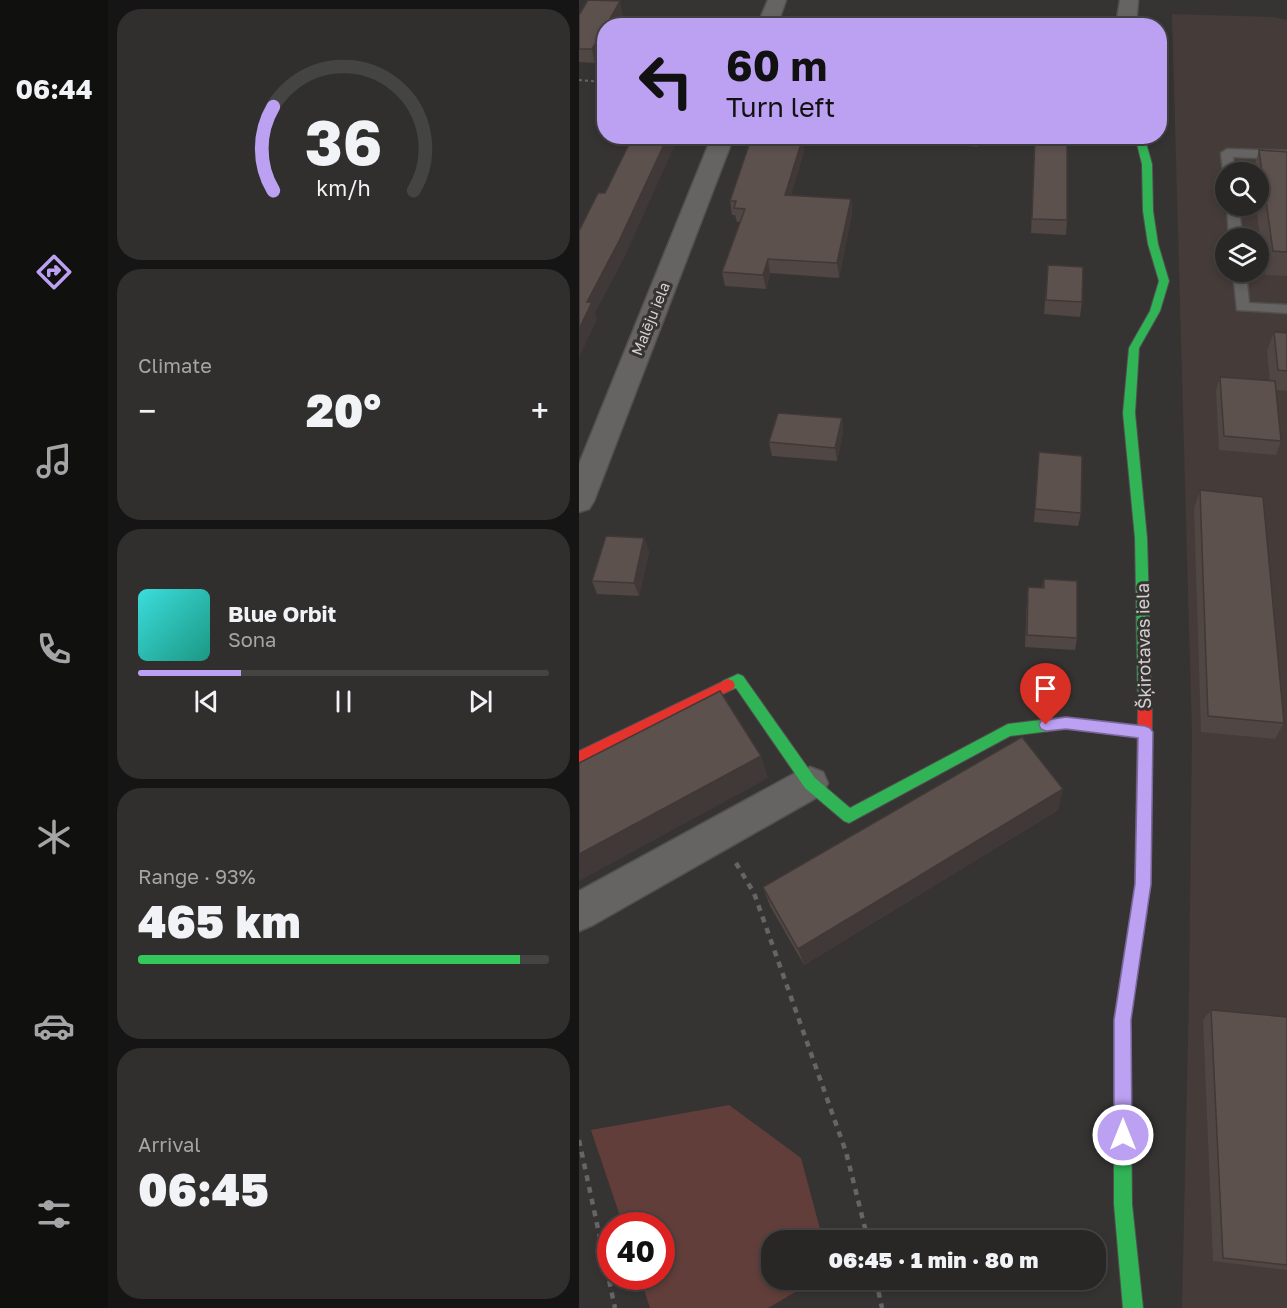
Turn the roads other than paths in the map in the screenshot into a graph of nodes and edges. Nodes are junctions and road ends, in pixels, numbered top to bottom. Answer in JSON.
{"nodes":[{"id":1,"x":777,"y":0,"type":"edge"},
{"id":2,"x":1128,"y":0,"type":"edge"},
{"id":3,"x":770,"y":18,"type":"edge"},
{"id":4,"x":1127,"y":18,"type":"edge"},
{"id":5,"x":720,"y":144,"type":"edge"},
{"id":6,"x":1141,"y":144,"type":"edge"},
{"id":7,"x":1287,"y":155,"type":"edge"},
{"id":8,"x":1228,"y":162,"type":"edge"},
{"id":9,"x":1240,"y":282,"type":"edge"},
{"id":10,"x":1287,"y":309,"type":"edge"},
{"id":11,"x":579,"y":501,"type":"edge"},
{"id":12,"x":1145,"y":732,"type":"junction"},
{"id":13,"x":579,"y":758,"type":"edge"},
{"id":14,"x":810,"y":783,"type":"junction"},
{"id":15,"x":579,"y":912,"type":"edge"},
{"id":16,"x":1133,"y":1308,"type":"edge"}],
"edges":[{"from":1,"to":3,"type":"street"},
{"from":2,"to":4,"type":"street"},
{"from":5,"to":11,"type":"street","name":"Malēju iela"},
{"from":6,"to":12,"type":"street","name":"Šķirotavas iela"},
{"from":7,"to":8,"type":"lane"},
{"from":9,"to":10,"type":"lane"},
{"from":12,"to":14,"type":"street"},
{"from":12,"to":16,"type":"street","name":"Šķirotavas iela"},
{"from":13,"to":14,"type":"street"},
{"from":14,"to":15,"type":"street"}]}
